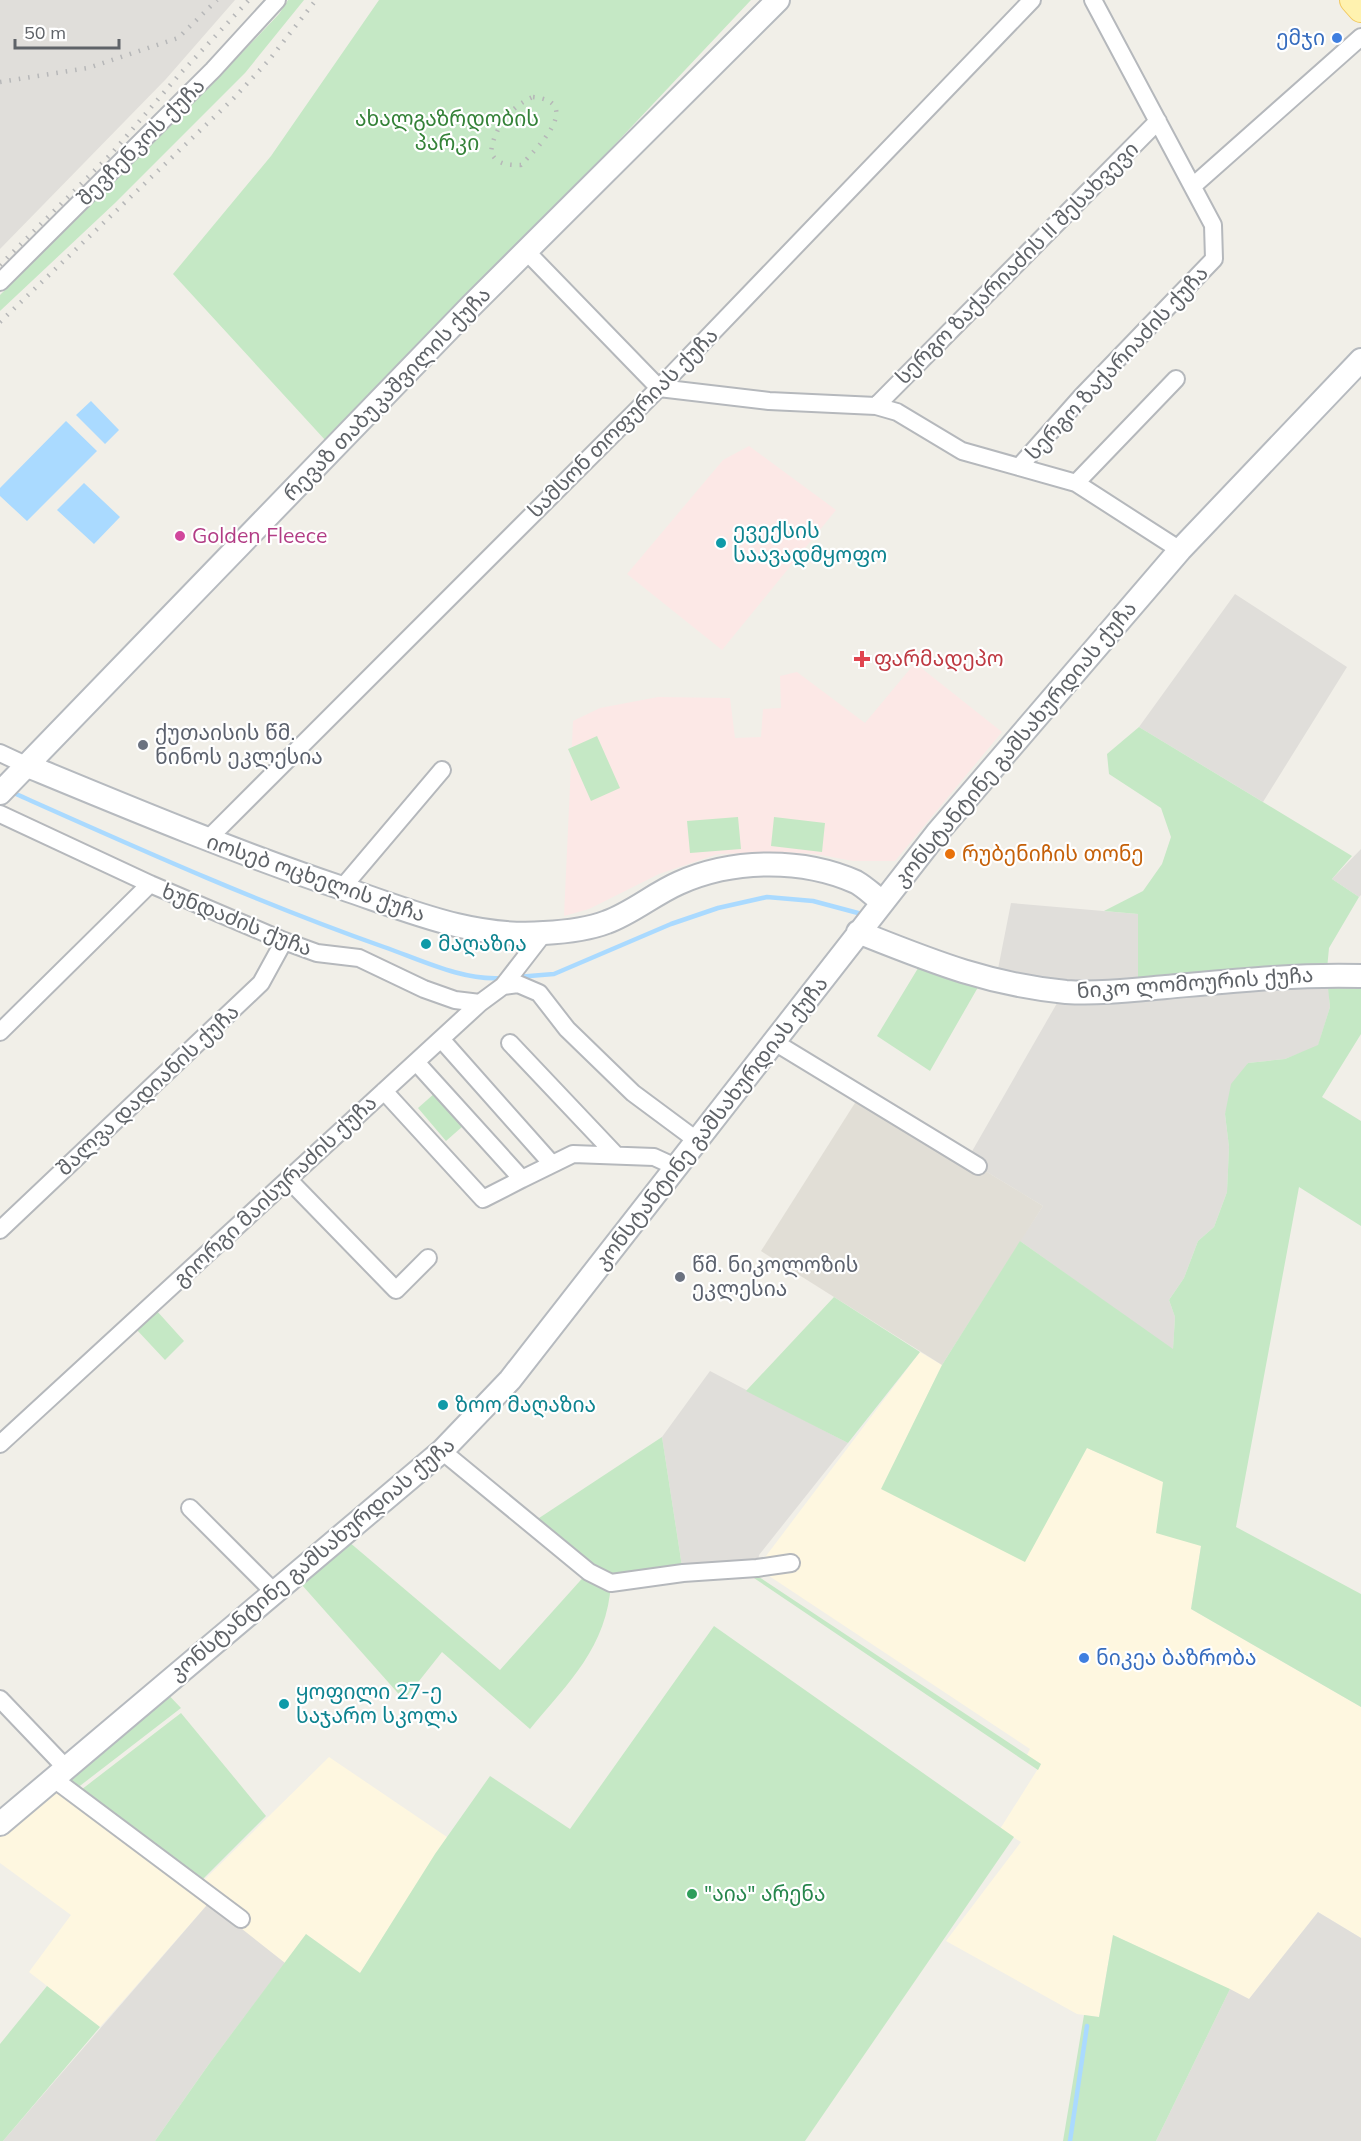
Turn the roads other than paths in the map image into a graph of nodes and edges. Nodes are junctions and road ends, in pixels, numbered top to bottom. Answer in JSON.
{"nodes":[{"id":1,"x":277,"y":0,"type":"edge"},
{"id":2,"x":778,"y":0,"type":"edge"},
{"id":3,"x":1032,"y":0,"type":"edge"},
{"id":4,"x":1093,"y":0,"type":"edge"},
{"id":5,"x":1353,"y":0,"type":"edge"},
{"id":6,"x":1361,"y":9,"type":"edge"},
{"id":7,"x":1361,"y":37,"type":"edge"},
{"id":8,"x":1158,"y":121,"type":"junction"},
{"id":9,"x":1193,"y":186,"type":"junction"},
{"id":10,"x":526,"y":251,"type":"junction"},
{"id":11,"x":0,"y":282,"type":"edge"},
{"id":12,"x":1361,"y":360,"type":"edge"},
{"id":13,"x":1176,"y":379,"type":"dead end"},
{"id":14,"x":659,"y":388,"type":"junction"},
{"id":15,"x":876,"y":406,"type":"junction"},
{"id":16,"x":1020,"y":468,"type":"junction"},
{"id":17,"x":1076,"y":483,"type":"junction"},
{"id":18,"x":1180,"y":550,"type":"junction"},
{"id":19,"x":0,"y":753,"type":"edge"},
{"id":20,"x":28,"y":766,"type":"junction"},
{"id":21,"x":442,"y":770,"type":"dead end"},
{"id":22,"x":0,"y":793,"type":"edge"},
{"id":23,"x":0,"y":814,"type":"edge"},
{"id":24,"x":207,"y":840,"type":"junction"},
{"id":25,"x":150,"y":884,"type":"junction"},
{"id":26,"x":342,"y":888,"type":"junction"},
{"id":27,"x":881,"y":901,"type":"junction"},
{"id":28,"x":858,"y":932,"type":"junction"},
{"id":29,"x":544,"y":933,"type":"junction"},
{"id":30,"x":284,"y":941,"type":"junction"},
{"id":31,"x":1361,"y":976,"type":"edge"},
{"id":32,"x":503,"y":986,"type":"junction"},
{"id":33,"x":480,"y":1003,"type":"junction"},
{"id":34,"x":0,"y":1032,"type":"edge"},
{"id":35,"x":441,"y":1039,"type":"junction"},
{"id":36,"x":510,"y":1043,"type":"dead end"},
{"id":37,"x":776,"y":1043,"type":"junction"},
{"id":38,"x":416,"y":1062,"type":"junction"},
{"id":39,"x":384,"y":1091,"type":"junction"},
{"id":40,"x":699,"y":1142,"type":"junction"},
{"id":41,"x":615,"y":1154,"type":"junction"},
{"id":42,"x":552,"y":1164,"type":"junction"},
{"id":43,"x":978,"y":1166,"type":"dead end"},
{"id":44,"x":678,"y":1168,"type":"junction"},
{"id":45,"x":288,"y":1179,"type":"junction"},
{"id":46,"x":522,"y":1179,"type":"junction"},
{"id":47,"x":0,"y":1230,"type":"edge"},
{"id":48,"x":428,"y":1258,"type":"dead end"},
{"id":49,"x":0,"y":1443,"type":"edge"},
{"id":50,"x":442,"y":1451,"type":"junction"},
{"id":51,"x":189,"y":1508,"type":"dead end"},
{"id":52,"x":791,"y":1563,"type":"dead end"},
{"id":53,"x":274,"y":1592,"type":"junction"},
{"id":54,"x":0,"y":1699,"type":"edge"},
{"id":55,"x":60,"y":1774,"type":"junction"},
{"id":56,"x":0,"y":1824,"type":"edge"},
{"id":57,"x":241,"y":1919,"type":"dead end"}],
"edges":[{"from":1,"to":11,"type":"street","name":"შევჩენკოს ქუჩა"},
{"from":2,"to":10,"type":"street","name":"რევაზ თაბუკაშვილის ქუჩა"},
{"from":3,"to":14,"type":"street","name":"სამსონ თოფურიას ქუჩა"},
{"from":4,"to":8,"type":"street","name":"სერგო ზაქარიაძის ქუჩა"},
{"from":5,"to":6,"type":"main road"},
{"from":7,"to":9,"type":"street"},
{"from":8,"to":9,"type":"street","name":"სერგო ზაქარიაძის ქუჩა"},
{"from":8,"to":15,"type":"street","name":"სერგო ზაქარიაძის II შესახვევი"},
{"from":9,"to":16,"type":"street","name":"სერგო ზაქარიაძის ქუჩა"},
{"from":10,"to":14,"type":"street"},
{"from":10,"to":20,"type":"street","name":"რევაზ თაბუკაშვილის ქუჩა"},
{"from":12,"to":18,"type":"street","name":"კონსტანტინე გამსახურდიას ქუჩა"},
{"from":13,"to":17,"type":"street"},
{"from":14,"to":15,"type":"street"},
{"from":14,"to":24,"type":"street","name":"სამსონ თოფურიას ქუჩა"},
{"from":15,"to":16,"type":"street"},
{"from":16,"to":17,"type":"street"},
{"from":17,"to":18,"type":"street"},
{"from":18,"to":27,"type":"street","name":"კონსტანტინე გამსახურდიას ქუჩა"},
{"from":19,"to":20,"type":"street"},
{"from":20,"to":22,"type":"street","name":"რევაზ თაბუკაშვილის ქუჩა"},
{"from":20,"to":24,"type":"street","name":"იოსებ ოცხელის ქუჩა"},
{"from":21,"to":26,"type":"street"},
{"from":23,"to":25,"type":"street","name":"ხუნდაძის ქუჩა"},
{"from":24,"to":26,"type":"street","name":"იოსებ ოცხელის ქუჩა"},
{"from":25,"to":30,"type":"street","name":"ხუნდაძის ქუჩა"},
{"from":25,"to":34,"type":"street"},
{"from":26,"to":29,"type":"street","name":"იოსებ ოცხელის ქუჩა"},
{"from":27,"to":28,"type":"street","name":"კონსტანტინე გამსახურდიას ქუჩა"},
{"from":27,"to":29,"type":"street","name":"იოსებ ოცხელის ქუჩა"},
{"from":28,"to":31,"type":"street","name":"ნიკო ლომოურის ქუჩა"},
{"from":28,"to":37,"type":"street","name":"კონსტანტინე გამსახურდიას ქუჩა"},
{"from":29,"to":32,"type":"street","name":"გიორგი მაისურაძის ქუჩა"},
{"from":30,"to":33,"type":"street","name":"ხუნდაძის ქუჩა"},
{"from":30,"to":47,"type":"street","name":"შალვა დადიანის ქუჩა"},
{"from":32,"to":33,"type":"street","name":"გიორგი მაისურაძის ქუჩა"},
{"from":32,"to":40,"type":"street"},
{"from":33,"to":35,"type":"street","name":"გიორგი მაისურაძის ქუჩა"},
{"from":35,"to":38,"type":"street","name":"გიორგი მაისურაძის ქუჩა"},
{"from":35,"to":42,"type":"street"},
{"from":36,"to":41,"type":"street"},
{"from":37,"to":40,"type":"street","name":"კონსტანტინე გამსახურდიას ქუჩა"},
{"from":37,"to":43,"type":"street"},
{"from":38,"to":39,"type":"street","name":"გიორგი მაისურაძის ქუჩა"},
{"from":38,"to":46,"type":"street"},
{"from":39,"to":45,"type":"street","name":"გიორგი მაისურაძის ქუჩა"},
{"from":39,"to":46,"type":"street"},
{"from":40,"to":44,"type":"street","name":"კონსტანტინე გამსახურდიას ქუჩა"},
{"from":41,"to":42,"type":"street"},
{"from":41,"to":44,"type":"street"},
{"from":42,"to":46,"type":"street"},
{"from":44,"to":50,"type":"street","name":"კონსტანტინე გამსახურდიას ქუჩა"},
{"from":45,"to":48,"type":"street"},
{"from":45,"to":49,"type":"street","name":"გიორგი მაისურაძის ქუჩა"},
{"from":50,"to":52,"type":"street"},
{"from":50,"to":53,"type":"street","name":"კონსტანტინე გამსახურდიას ქუჩა"},
{"from":51,"to":53,"type":"street"},
{"from":53,"to":55,"type":"street","name":"კონსტანტინე გამსახურდიას ქუჩა"},
{"from":54,"to":55,"type":"street"},
{"from":55,"to":56,"type":"street","name":"კონსტანტინე გამსახურდიას ქუჩა"},
{"from":55,"to":57,"type":"street"}]}
